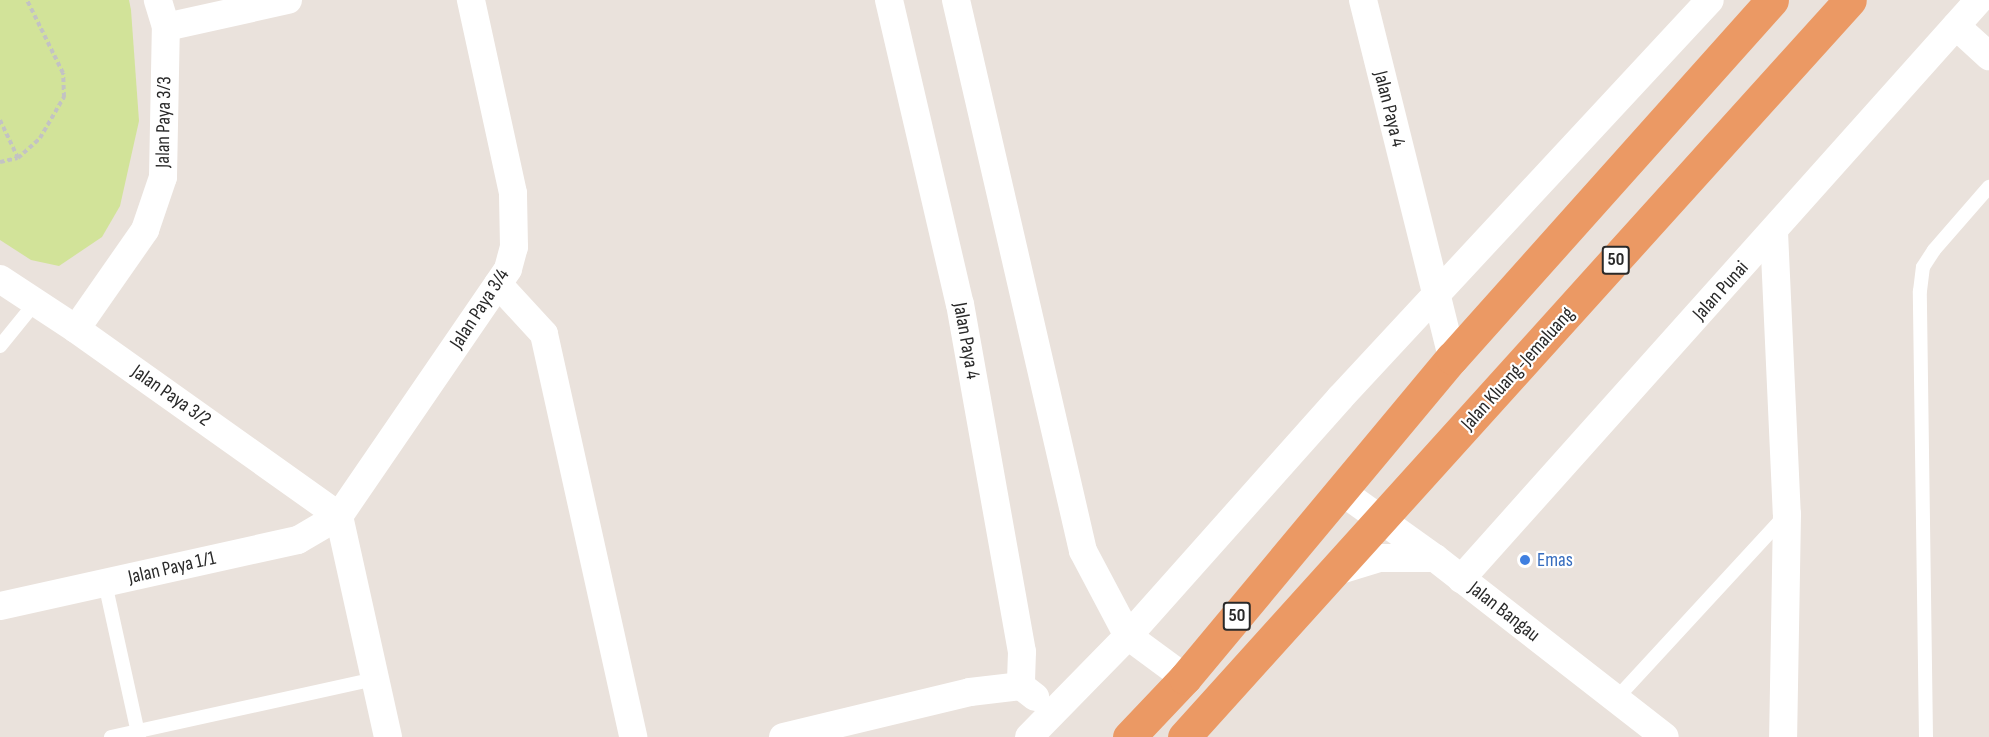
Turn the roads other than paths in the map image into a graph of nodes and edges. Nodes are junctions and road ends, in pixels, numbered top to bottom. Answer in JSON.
{"nodes":[{"id":1,"x":158,"y":0,"type":"edge"},
{"id":2,"x":288,"y":0,"type":"edge"},
{"id":3,"x":471,"y":0,"type":"edge"},
{"id":4,"x":889,"y":0,"type":"edge"},
{"id":5,"x":956,"y":0,"type":"edge"},
{"id":6,"x":1363,"y":0,"type":"edge"},
{"id":7,"x":1710,"y":0,"type":"edge"},
{"id":8,"x":1772,"y":0,"type":"edge"},
{"id":9,"x":1850,"y":0,"type":"edge"},
{"id":10,"x":1979,"y":0,"type":"edge"},
{"id":11,"x":1956,"y":26,"type":"junction"},
{"id":12,"x":166,"y":27,"type":"junction"},
{"id":13,"x":1989,"y":56,"type":"edge"},
{"id":14,"x":1989,"y":188,"type":"edge"},
{"id":15,"x":1774,"y":232,"type":"junction"},
{"id":16,"x":0,"y":279,"type":"edge"},
{"id":17,"x":498,"y":284,"type":"junction"},
{"id":18,"x":1435,"y":296,"type":"junction"},
{"id":19,"x":35,"y":303,"type":"junction"},
{"id":20,"x":76,"y":329,"type":"junction"},
{"id":21,"x":0,"y":346,"type":"edge"},
{"id":22,"x":1452,"y":358,"type":"junction"},
{"id":23,"x":1341,"y":491,"type":"junction"},
{"id":24,"x":1787,"y":514,"type":"junction"},
{"id":25,"x":339,"y":516,"type":"junction"},
{"id":26,"x":1381,"y":520,"type":"junction"},
{"id":27,"x":1435,"y":558,"type":"junction"},
{"id":28,"x":1334,"y":572,"type":"junction"},
{"id":29,"x":1461,"y":579,"type":"junction"},
{"id":30,"x":105,"y":583,"type":"junction"},
{"id":31,"x":0,"y":606,"type":"edge"},
{"id":32,"x":1128,"y":636,"type":"junction"},
{"id":33,"x":1185,"y":678,"type":"junction"},
{"id":34,"x":375,"y":679,"type":"junction"},
{"id":35,"x":1021,"y":686,"type":"junction"},
{"id":36,"x":1615,"y":700,"type":"junction"},
{"id":37,"x":1053,"y":710,"type":"junction"},
{"id":38,"x":138,"y":734,"type":"edge"},
{"id":39,"x":111,"y":737,"type":"edge"},
{"id":40,"x":388,"y":737,"type":"edge"},
{"id":41,"x":633,"y":737,"type":"edge"},
{"id":42,"x":783,"y":737,"type":"edge"},
{"id":43,"x":1029,"y":737,"type":"edge"},
{"id":44,"x":1129,"y":737,"type":"edge"},
{"id":45,"x":1184,"y":737,"type":"edge"},
{"id":46,"x":1665,"y":737,"type":"edge"},
{"id":47,"x":1784,"y":737,"type":"edge"},
{"id":48,"x":1926,"y":737,"type":"edge"}],
"edges":[{"from":1,"to":12,"type":"street","name":"Jalan Paya 3/3"},
{"from":2,"to":12,"type":"street"},
{"from":3,"to":17,"type":"street","name":"Jalan Paya 3/4"},
{"from":4,"to":35,"type":"street","name":"Jalan Paya 4"},
{"from":5,"to":32,"type":"street"},
{"from":6,"to":18,"type":"street","name":"Jalan Paya 4"},
{"from":7,"to":18,"type":"street"},
{"from":8,"to":22,"type":"highway","number":"50"},
{"from":9,"to":26,"type":"highway","name":"Jalan Kluang-Jemaluang","number":"50"},
{"from":10,"to":11,"type":"street","name":"Jalan Punai"},
{"from":11,"to":13,"type":"street"},
{"from":11,"to":15,"type":"street","name":"Jalan Punai"},
{"from":12,"to":20,"type":"street","name":"Jalan Paya 3/3"},
{"from":14,"to":48,"type":"lane"},
{"from":15,"to":24,"type":"street"},
{"from":15,"to":29,"type":"street","name":"Jalan Punai"},
{"from":16,"to":19,"type":"street","name":"Jalan Paya 3/2"},
{"from":17,"to":25,"type":"street","name":"Jalan Paya 3/4"},
{"from":17,"to":41,"type":"street"},
{"from":18,"to":22,"type":"street","name":"Jalan Paya 4"},
{"from":18,"to":32,"type":"street"},
{"from":19,"to":20,"type":"street","name":"Jalan Paya 3/2"},
{"from":19,"to":21,"type":"lane"},
{"from":20,"to":25,"type":"street","name":"Jalan Paya 3/2"},
{"from":22,"to":23,"type":"highway","number":"50"},
{"from":23,"to":26,"type":"street","name":"Jalan Bangau"},
{"from":23,"to":33,"type":"highway","number":"50"},
{"from":24,"to":36,"type":"lane"},
{"from":24,"to":47,"type":"street"},
{"from":25,"to":30,"type":"street","name":"Jalan Paya 1/1"},
{"from":25,"to":34,"type":"street"},
{"from":26,"to":27,"type":"street","name":"Jalan Bangau"},
{"from":26,"to":28,"type":"highway","name":"Jalan Kluang-Jemaluang","number":"50"},
{"from":27,"to":28,"type":"street"},
{"from":27,"to":29,"type":"street","name":"Jalan Bangau"},
{"from":28,"to":45,"type":"highway","name":"Jalan Kluang-Jemaluang","number":"50"},
{"from":29,"to":36,"type":"street","name":"Jalan Bangau"},
{"from":30,"to":31,"type":"street","name":"Jalan Paya 1/1"},
{"from":30,"to":38,"type":"lane"},
{"from":32,"to":33,"type":"street"},
{"from":32,"to":37,"type":"street"},
{"from":33,"to":44,"type":"highway","number":"50"},
{"from":34,"to":38,"type":"lane"},
{"from":34,"to":40,"type":"street"},
{"from":35,"to":37,"type":"street"},
{"from":35,"to":42,"type":"street"},
{"from":36,"to":46,"type":"street","name":"Jalan Bangau"},
{"from":37,"to":43,"type":"street"},
{"from":38,"to":39,"type":"lane"}]}
